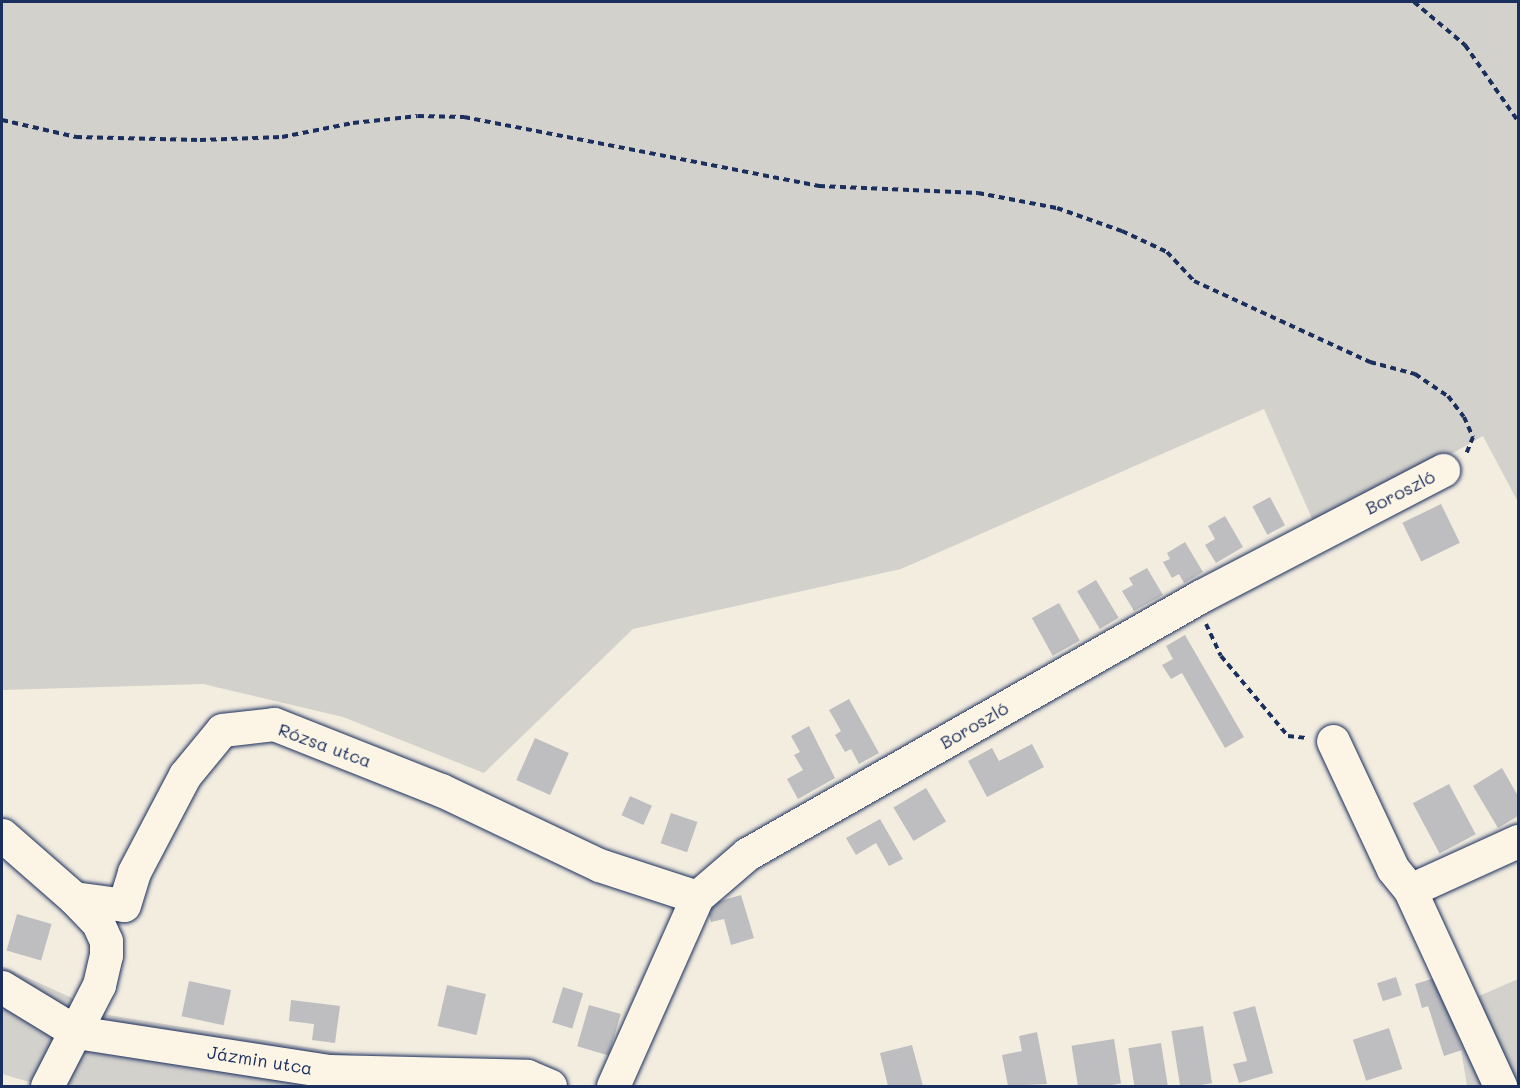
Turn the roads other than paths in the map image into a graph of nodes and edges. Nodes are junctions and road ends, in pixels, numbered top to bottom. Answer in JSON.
{"nodes":[{"id":1,"x":1443,"y":470,"type":"road end"},
{"id":2,"x":1333,"y":741,"type":"road end"},
{"id":3,"x":2,"y":835,"type":"edge"},
{"id":4,"x":1518,"y":841,"type":"edge"},
{"id":5,"x":1410,"y":890,"type":"junction"},
{"id":6,"x":697,"y":897,"type":"junction"},
{"id":7,"x":74,"y":898,"type":"junction"},
{"id":8,"x":2,"y":987,"type":"edge"},
{"id":9,"x":76,"y":1032,"type":"junction"},
{"id":10,"x":47,"y":1086,"type":"edge"},
{"id":11,"x":550,"y":1086,"type":"edge"},
{"id":12,"x":613,"y":1086,"type":"edge"},
{"id":13,"x":1500,"y":1086,"type":"edge"}],
"edges":[{"from":1,"to":6,"type":"street","name":"Boroszló"},
{"from":2,"to":5,"type":"street"},
{"from":3,"to":7,"type":"street"},
{"from":4,"to":5,"type":"street"},
{"from":5,"to":13,"type":"street"},
{"from":6,"to":7,"type":"street","name":"Rózsa utca"},
{"from":6,"to":12,"type":"street","name":"Boroszló"},
{"from":7,"to":9,"type":"street"},
{"from":8,"to":9,"type":"street"},
{"from":9,"to":10,"type":"street"},
{"from":9,"to":11,"type":"street","name":"Jázmin utca"}]}
